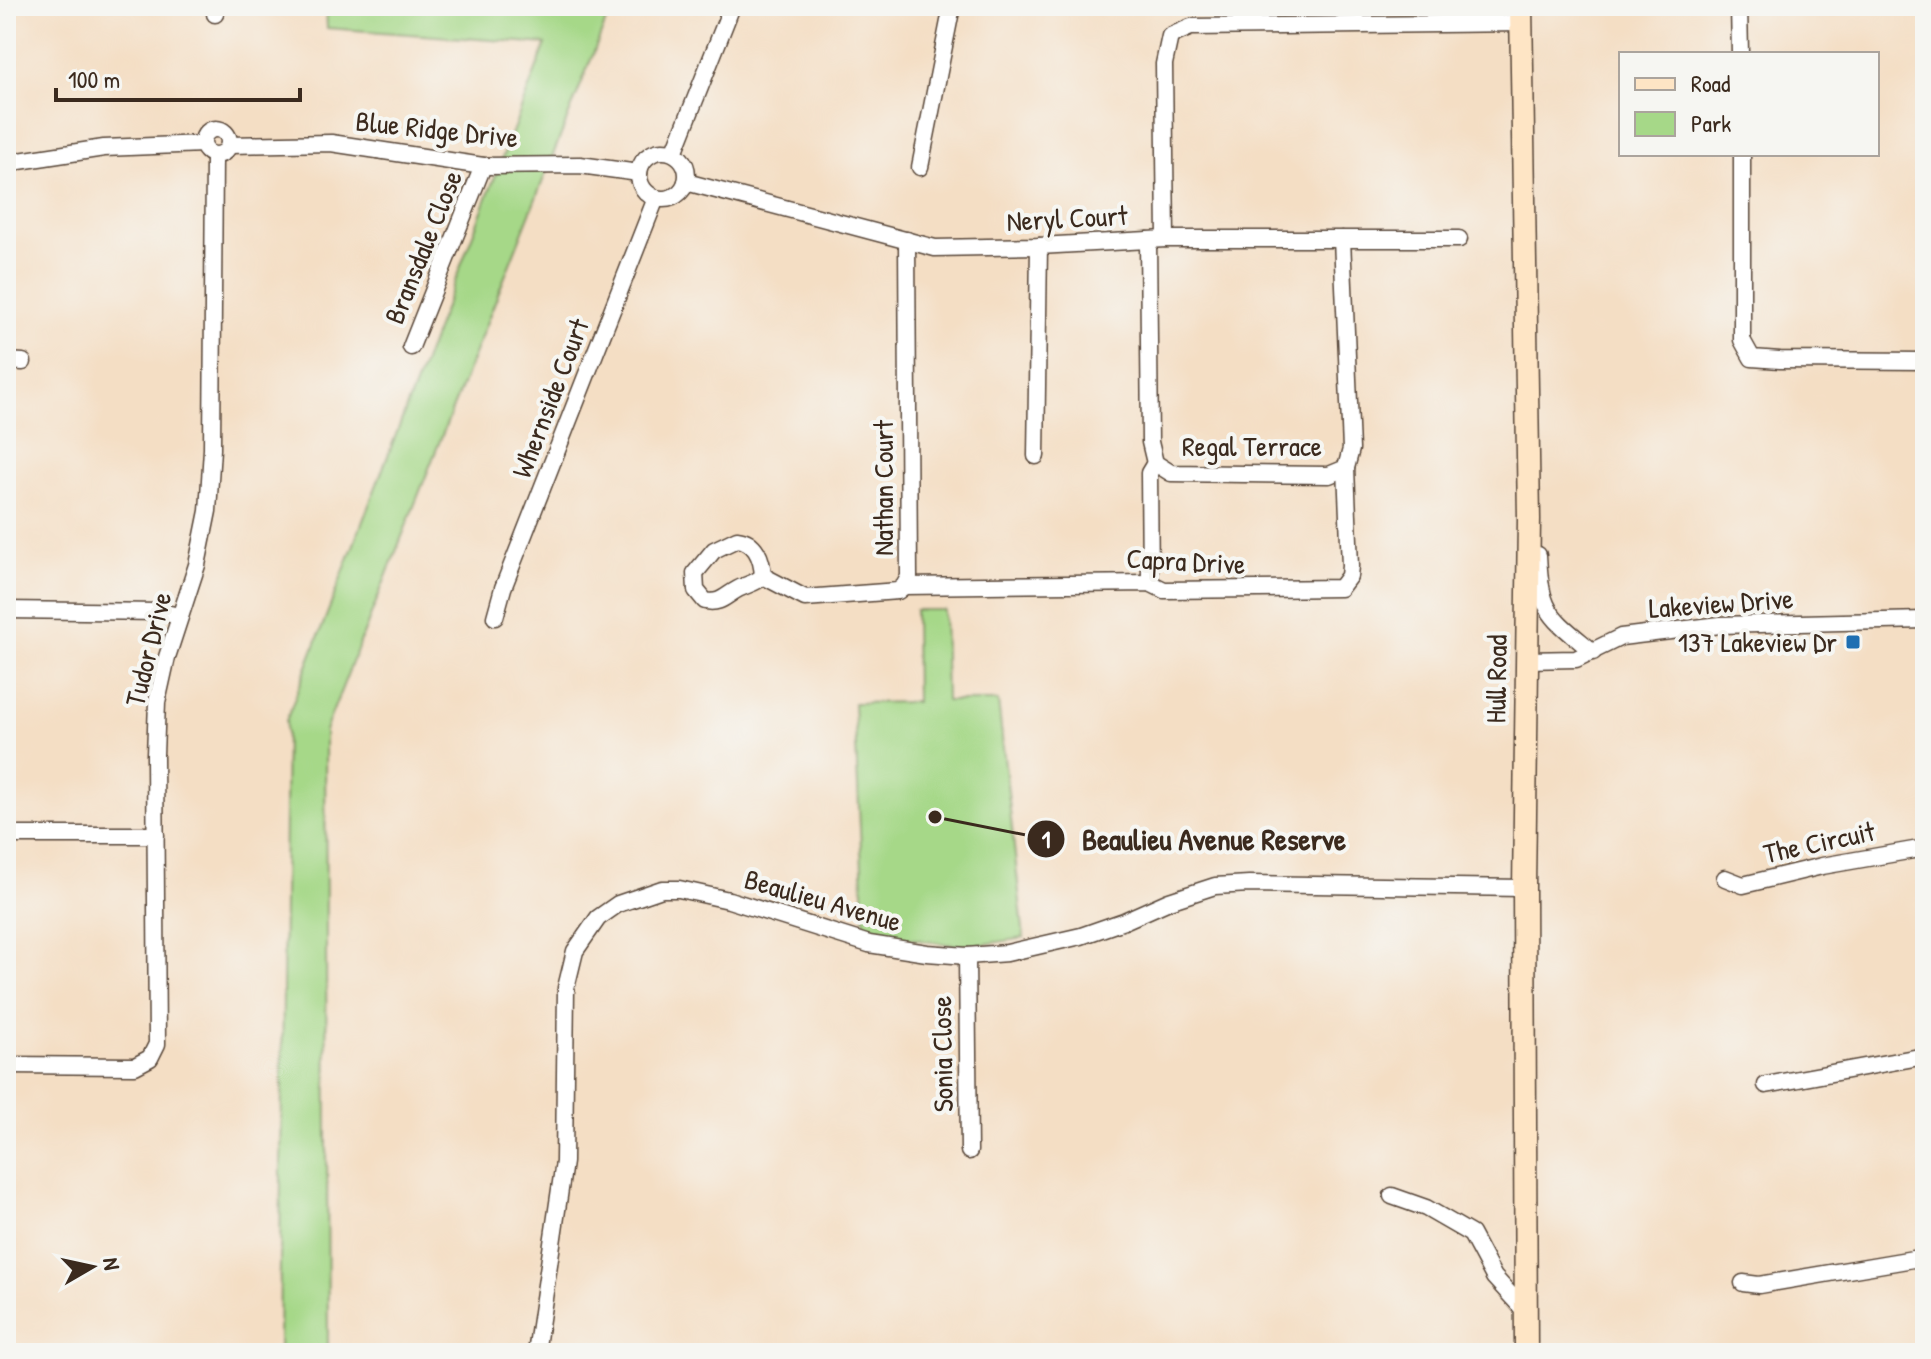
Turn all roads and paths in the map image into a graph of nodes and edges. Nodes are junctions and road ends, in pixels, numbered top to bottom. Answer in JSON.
{"nodes":[{"id":1,"x":732,"y":6,"type":"edge"},
{"id":2,"x":952,"y":6,"type":"edge"},
{"id":3,"x":1739,"y":6,"type":"edge"},
{"id":4,"x":1521,"y":14,"type":"edge"},
{"id":5,"x":1740,"y":52,"type":"edge"},
{"id":6,"x":229,"y":145,"type":"junction"},
{"id":7,"x":208,"y":150,"type":"junction"},
{"id":8,"x":674,"y":153,"type":"junction"},
{"id":9,"x":1742,"y":156,"type":"edge"},
{"id":10,"x":6,"y":163,"type":"edge"},
{"id":11,"x":483,"y":166,"type":"junction"},
{"id":12,"x":920,"y":167,"type":"dead end"},
{"id":13,"x":639,"y":173,"type":"junction"},
{"id":14,"x":686,"y":182,"type":"junction"},
{"id":15,"x":656,"y":198,"type":"junction"},
{"id":16,"x":1166,"y":239,"type":"junction"},
{"id":17,"x":1342,"y":239,"type":"junction"},
{"id":18,"x":1459,"y":239,"type":"dead end"},
{"id":19,"x":907,"y":240,"type":"junction"},
{"id":20,"x":1148,"y":240,"type":"junction"},
{"id":21,"x":1039,"y":246,"type":"junction"},
{"id":22,"x":411,"y":347,"type":"dead end"},
{"id":23,"x":6,"y":361,"type":"edge"},
{"id":24,"x":1925,"y":361,"type":"edge"},
{"id":25,"x":23,"y":362,"type":"dead end"},
{"id":26,"x":1036,"y":456,"type":"dead end"},
{"id":27,"x":1155,"y":463,"type":"junction"},
{"id":28,"x":1346,"y":468,"type":"junction"},
{"id":29,"x":1529,"y":519,"type":"junction"},
{"id":30,"x":763,"y":576,"type":"junction"},
{"id":31,"x":1150,"y":583,"type":"junction"},
{"id":32,"x":904,"y":586,"type":"junction"},
{"id":33,"x":6,"y":610,"type":"edge"},
{"id":34,"x":180,"y":616,"type":"junction"},
{"id":35,"x":495,"y":617,"type":"dead end"},
{"id":36,"x":1925,"y":620,"type":"edge"},
{"id":37,"x":1593,"y":652,"type":"junction"},
{"id":38,"x":1525,"y":660,"type":"junction"},
{"id":39,"x":6,"y":835,"type":"edge"},
{"id":40,"x":156,"y":835,"type":"junction"},
{"id":41,"x":1925,"y":848,"type":"edge"},
{"id":42,"x":1725,"y":878,"type":"dead end"},
{"id":43,"x":1524,"y":888,"type":"junction"},
{"id":44,"x":967,"y":956,"type":"junction"},
{"id":45,"x":1925,"y":1056,"type":"edge"},
{"id":46,"x":6,"y":1065,"type":"edge"},
{"id":47,"x":1766,"y":1085,"type":"dead end"},
{"id":48,"x":969,"y":1151,"type":"dead end"},
{"id":49,"x":1392,"y":1196,"type":"dead end"},
{"id":50,"x":1925,"y":1257,"type":"edge"},
{"id":51,"x":1743,"y":1283,"type":"dead end"},
{"id":52,"x":1525,"y":1311,"type":"junction"},
{"id":53,"x":536,"y":1353,"type":"edge"},
{"id":54,"x":1526,"y":1353,"type":"edge"}],
"edges":[{"from":1,"to":8,"type":"street"},
{"from":2,"to":12,"type":"street"},
{"from":3,"to":5,"type":"street"},
{"from":4,"to":16,"type":"street"},
{"from":4,"to":29,"type":"main road","name":"Hull Road"},
{"from":6,"to":7,"type":"street"},
{"from":6,"to":7,"type":"street"},
{"from":6,"to":11,"type":"street","name":"Blue Ridge Drive"},
{"from":7,"to":10,"type":"street"},
{"from":7,"to":34,"type":"street","name":"Tudor Drive"},
{"from":8,"to":13,"type":"street"},
{"from":8,"to":14,"type":"street"},
{"from":9,"to":24,"type":"street"},
{"from":11,"to":13,"type":"street","name":"Blue Ridge Drive"},
{"from":11,"to":22,"type":"street","name":"Bransdale Close"},
{"from":13,"to":15,"type":"street"},
{"from":14,"to":15,"type":"street"},
{"from":14,"to":19,"type":"street","name":"Neryl Court"},
{"from":15,"to":35,"type":"street","name":"Whernside Court"},
{"from":16,"to":17,"type":"street","name":"Neryl Court"},
{"from":16,"to":20,"type":"street","name":"Neryl Court"},
{"from":17,"to":18,"type":"street","name":"Neryl Court"},
{"from":17,"to":28,"type":"street","name":"Regal Terrace"},
{"from":19,"to":21,"type":"street","name":"Neryl Court"},
{"from":19,"to":32,"type":"street","name":"Nathan Court"},
{"from":20,"to":21,"type":"street","name":"Neryl Court"},
{"from":20,"to":27,"type":"street","name":"Regal Terrace"},
{"from":21,"to":26,"type":"street"},
{"from":23,"to":25,"type":"street"},
{"from":27,"to":28,"type":"street","name":"Regal Terrace"},
{"from":27,"to":31,"type":"street"},
{"from":28,"to":31,"type":"street","name":"Capra Drive"},
{"from":29,"to":37,"type":"street"},
{"from":29,"to":38,"type":"main road","name":"Hull Road"},
{"from":30,"to":30,"type":"street"},
{"from":30,"to":32,"type":"street","name":"Nathan Court"},
{"from":31,"to":32,"type":"street","name":"Capra Drive"},
{"from":33,"to":34,"type":"street"},
{"from":34,"to":40,"type":"street","name":"Tudor Drive"},
{"from":36,"to":37,"type":"street","name":"Lakeview Drive"},
{"from":37,"to":38,"type":"street","name":"Lakeview Drive"},
{"from":38,"to":43,"type":"main road","name":"Hull Road"},
{"from":39,"to":40,"type":"street"},
{"from":40,"to":46,"type":"street","name":"Tudor Drive"},
{"from":41,"to":42,"type":"street","name":"The Circuit"},
{"from":43,"to":44,"type":"street","name":"Beaulieu Avenue"},
{"from":43,"to":52,"type":"main road","name":"Hull Road"},
{"from":44,"to":48,"type":"street","name":"Sonia Close"},
{"from":44,"to":53,"type":"street","name":"Beaulieu Avenue"},
{"from":45,"to":47,"type":"street"},
{"from":49,"to":52,"type":"street"},
{"from":50,"to":51,"type":"street"},
{"from":52,"to":54,"type":"main road","name":"Hull Road"}]}
